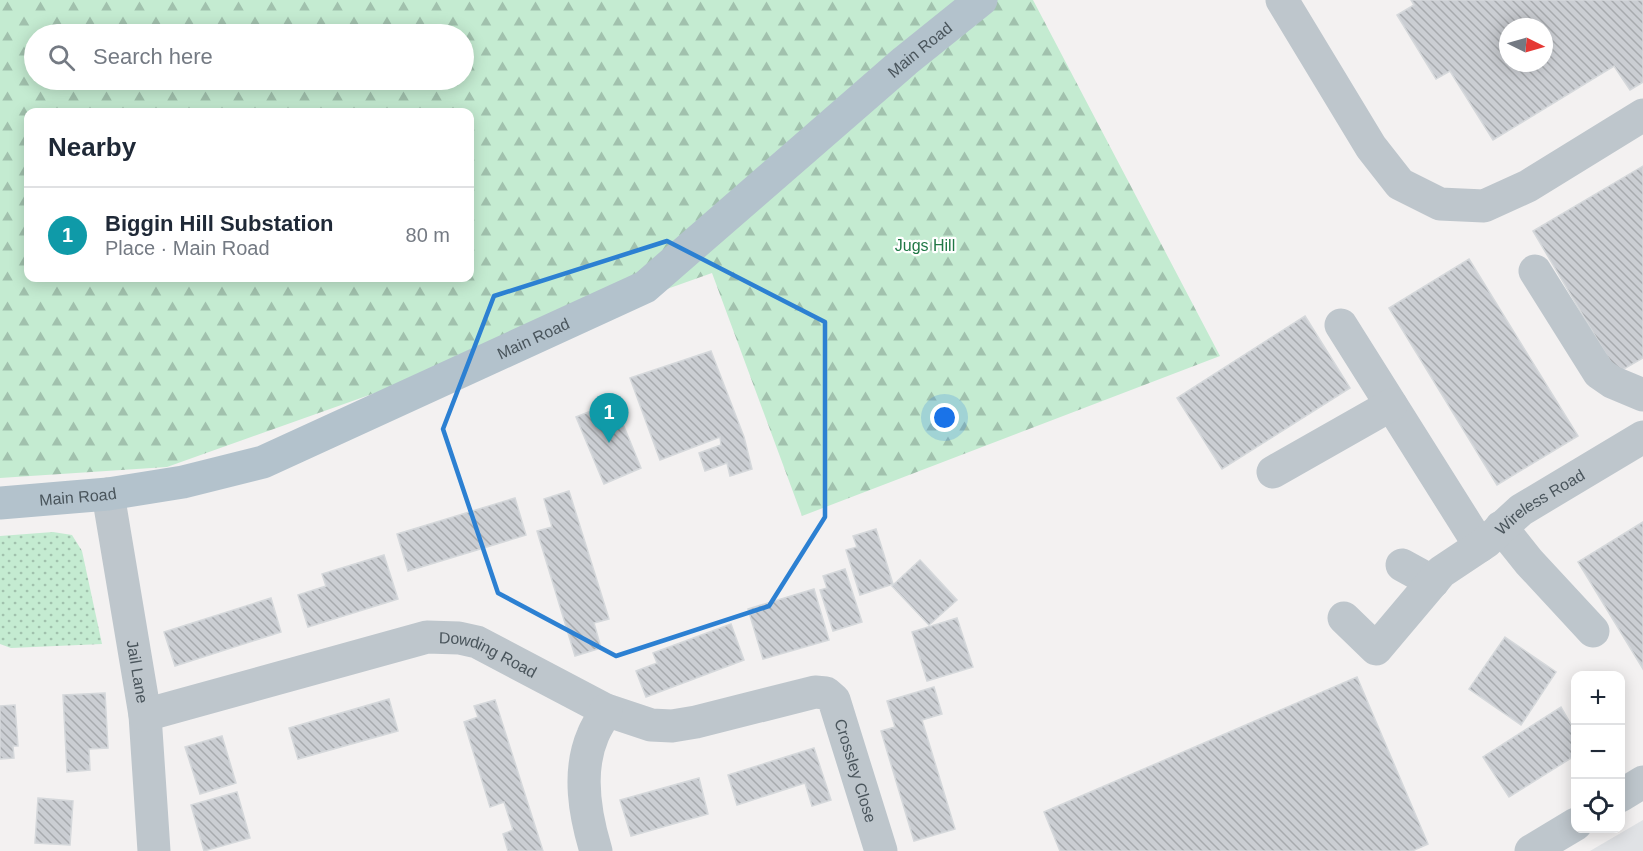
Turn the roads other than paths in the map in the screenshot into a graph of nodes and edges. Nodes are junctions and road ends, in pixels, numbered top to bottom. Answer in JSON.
{"nodes":[{"id":1,"x":981,"y":0,"type":"edge"},
{"id":2,"x":1282,"y":0,"type":"edge"},
{"id":3,"x":1643,"y":115,"type":"edge"},
{"id":4,"x":1535,"y":271,"type":"dead end"},
{"id":5,"x":1341,"y":325,"type":"dead end"},
{"id":6,"x":1643,"y":395,"type":"edge"},
{"id":7,"x":1391,"y":405,"type":"junction"},
{"id":8,"x":1643,"y":437,"type":"edge"},
{"id":9,"x":1273,"y":472,"type":"dead end"},
{"id":10,"x":108,"y":495,"type":"junction"},
{"id":11,"x":0,"y":503,"type":"edge"},
{"id":12,"x":1491,"y":537,"type":"junction"},
{"id":13,"x":1402,"y":565,"type":"dead end"},
{"id":14,"x":1437,"y":577,"type":"junction"},
{"id":15,"x":1344,"y":618,"type":"dead end"},
{"id":16,"x":1593,"y":631,"type":"dead end"},
{"id":17,"x":826,"y":693,"type":"joint"},
{"id":18,"x":606,"y":710,"type":"junction"},
{"id":19,"x":145,"y":715,"type":"junction"},
{"id":20,"x":1643,"y":782,"type":"edge"},
{"id":21,"x":1625,"y":793,"type":"edge"},
{"id":22,"x":1571,"y":826,"type":"edge"},
{"id":23,"x":154,"y":851,"type":"edge"},
{"id":24,"x":596,"y":851,"type":"edge"},
{"id":25,"x":881,"y":851,"type":"edge"},
{"id":26,"x":1531,"y":851,"type":"edge"}],
"edges":[{"from":1,"to":10,"type":"main road","name":"Main Road"},
{"from":2,"to":3,"type":"street"},
{"from":4,"to":6,"type":"street"},
{"from":5,"to":7,"type":"street"},
{"from":7,"to":9,"type":"street"},
{"from":7,"to":12,"type":"street"},
{"from":8,"to":12,"type":"street","name":"Wireless Road"},
{"from":10,"to":11,"type":"main road","name":"Main Road"},
{"from":10,"to":19,"type":"street","name":"Jail Lane"},
{"from":12,"to":14,"type":"street","name":"Wireless Road"},
{"from":12,"to":16,"type":"street"},
{"from":13,"to":14,"type":"street"},
{"from":14,"to":15,"type":"street","name":"Wireless Road"},
{"from":17,"to":18,"type":"street","name":"Dowding Road"},
{"from":17,"to":25,"type":"street","name":"Crossley Close"},
{"from":18,"to":19,"type":"street","name":"Dowding Road"},
{"from":18,"to":24,"type":"street"},
{"from":19,"to":23,"type":"street","name":"Jail Lane"},
{"from":20,"to":21,"type":"street"},
{"from":22,"to":26,"type":"street"}]}
